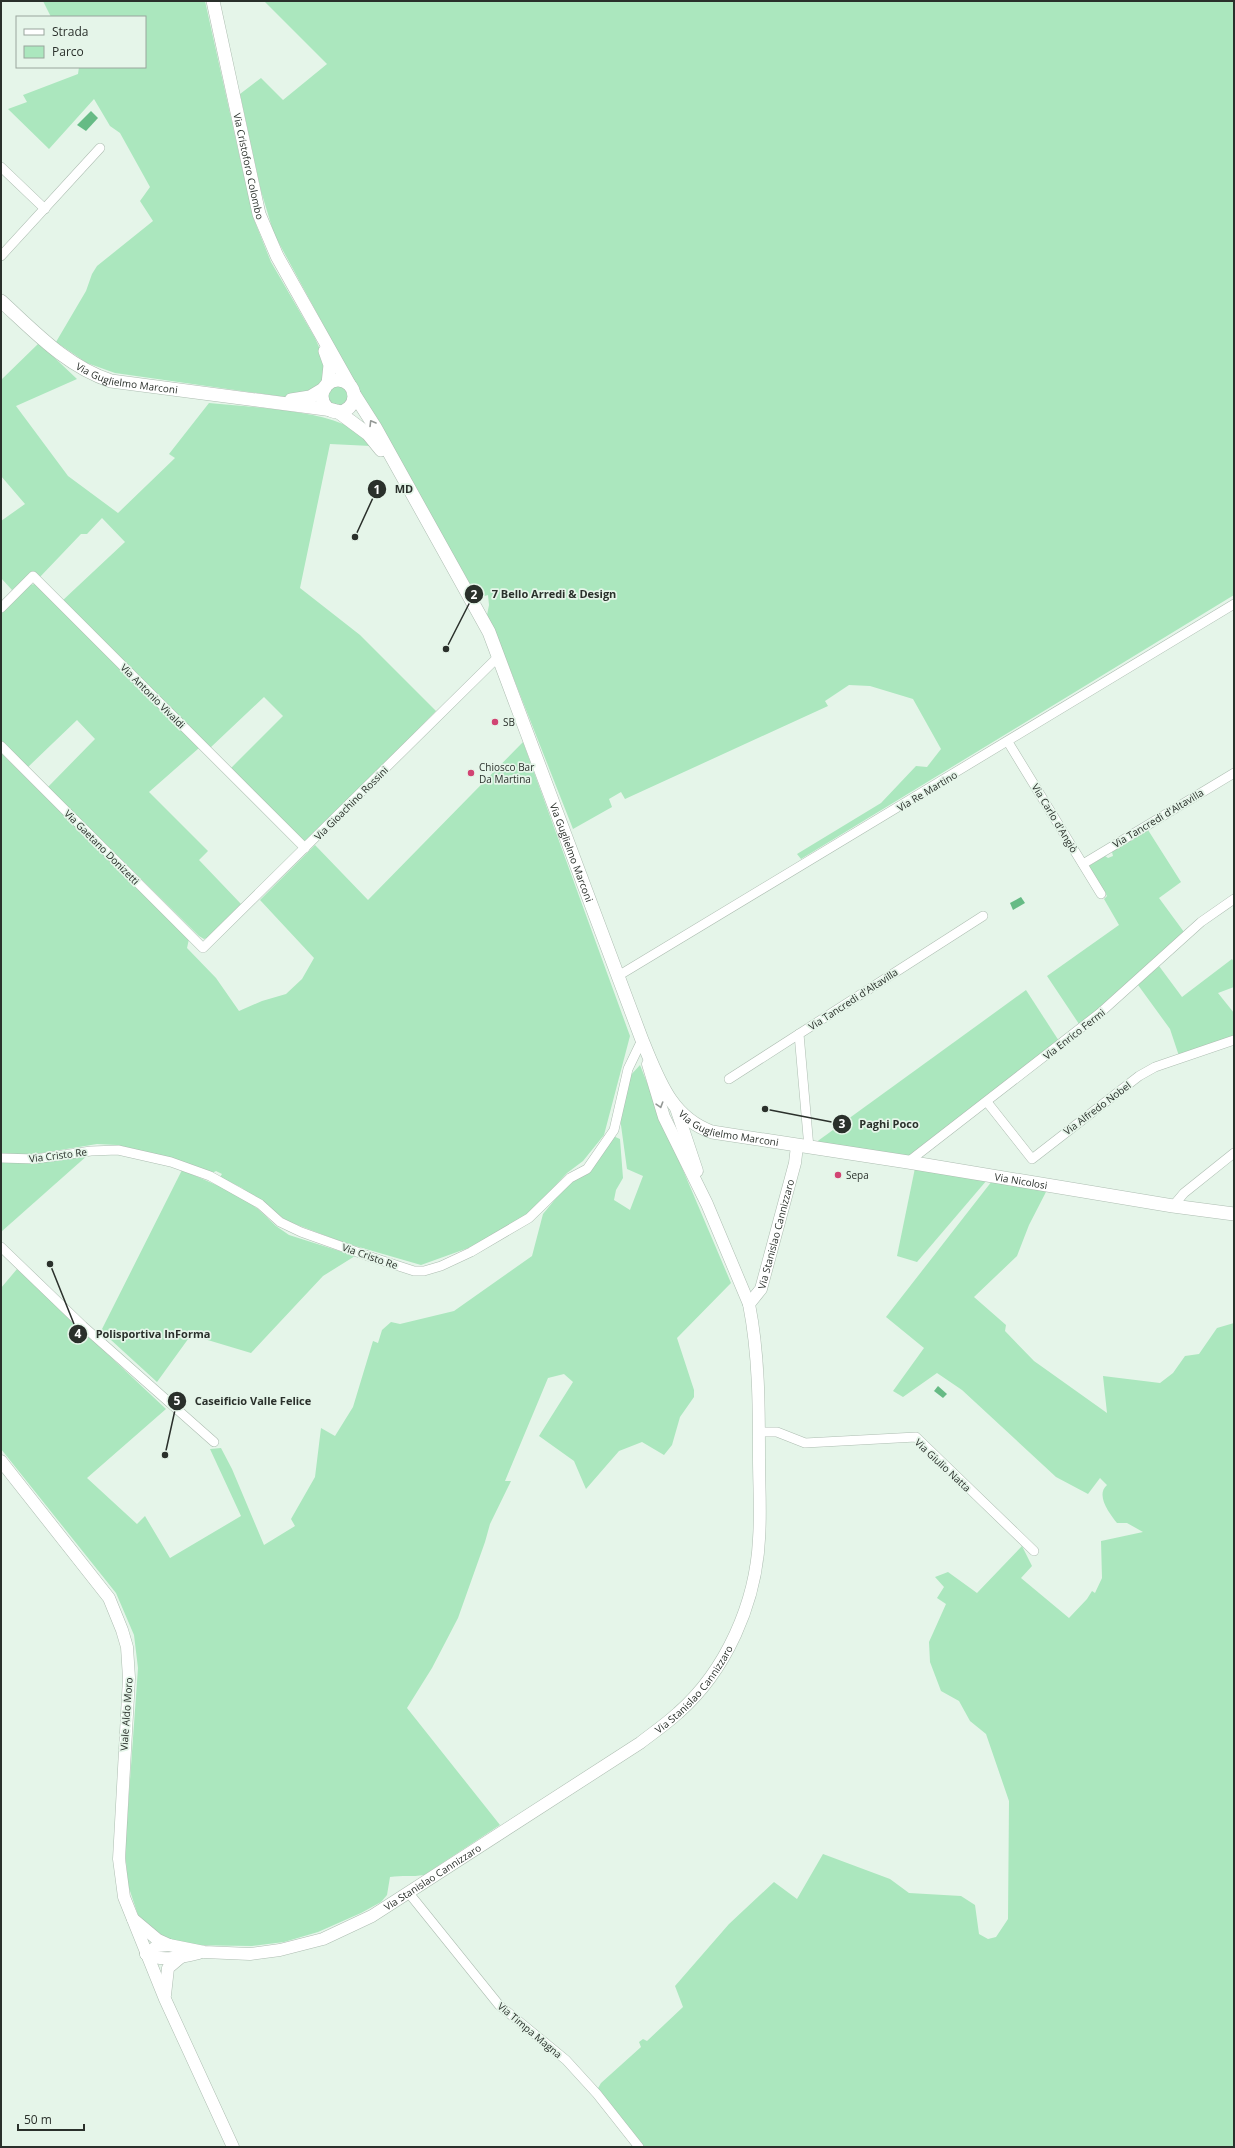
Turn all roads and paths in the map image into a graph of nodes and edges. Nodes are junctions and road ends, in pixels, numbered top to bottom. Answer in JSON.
{"nodes":[{"id":1,"x":213,"y":1,"type":"edge"},
{"id":2,"x":100,"y":148,"type":"dead end"},
{"id":3,"x":1,"y":167,"type":"edge"},
{"id":4,"x":45,"y":209,"type":"junction"},
{"id":5,"x":1,"y":256,"type":"edge"},
{"id":6,"x":1,"y":301,"type":"edge"},
{"id":7,"x":313,"y":322,"type":"junction"},
{"id":8,"x":326,"y":386,"type":"junction"},
{"id":9,"x":351,"y":389,"type":"junction"},
{"id":10,"x":277,"y":402,"type":"junction"},
{"id":11,"x":335,"y":411,"type":"junction"},
{"id":12,"x":404,"y":482,"type":"junction"},
{"id":13,"x":1234,"y":604,"type":"edge"},
{"id":14,"x":1,"y":608,"type":"edge"},
{"id":15,"x":498,"y":657,"type":"junction"},
{"id":16,"x":1008,"y":742,"type":"junction"},
{"id":17,"x":1,"y":746,"type":"edge"},
{"id":18,"x":1234,"y":773,"type":"edge"},
{"id":19,"x":305,"y":848,"type":"junction"},
{"id":20,"x":1083,"y":864,"type":"junction"},
{"id":21,"x":1101,"y":894,"type":"dead end"},
{"id":22,"x":1234,"y":900,"type":"edge"},
{"id":23,"x":983,"y":916,"type":"dead end"},
{"id":24,"x":203,"y":948,"type":"joint"},
{"id":25,"x":618,"y":976,"type":"junction"},
{"id":26,"x":799,"y":1034,"type":"junction"},
{"id":27,"x":642,"y":1040,"type":"junction"},
{"id":28,"x":1234,"y":1040,"type":"edge"},
{"id":29,"x":729,"y":1079,"type":"dead end"},
{"id":30,"x":987,"y":1102,"type":"junction"},
{"id":31,"x":676,"y":1108,"type":"junction"},
{"id":32,"x":803,"y":1147,"type":"junction"},
{"id":33,"x":1234,"y":1153,"type":"edge"},
{"id":34,"x":1,"y":1158,"type":"edge"},
{"id":35,"x":908,"y":1162,"type":"junction"},
{"id":36,"x":707,"y":1204,"type":"junction"},
{"id":37,"x":1173,"y":1206,"type":"junction"},
{"id":38,"x":1234,"y":1214,"type":"edge"},
{"id":39,"x":1,"y":1247,"type":"edge"},
{"id":40,"x":749,"y":1304,"type":"junction"},
{"id":41,"x":759,"y":1432,"type":"junction"},
{"id":42,"x":214,"y":1442,"type":"dead end"},
{"id":43,"x":1,"y":1461,"type":"edge"},
{"id":44,"x":1034,"y":1551,"type":"dead end"},
{"id":45,"x":408,"y":1892,"type":"junction"},
{"id":46,"x":129,"y":1914,"type":"junction"},
{"id":47,"x":169,"y":1945,"type":"junction"},
{"id":48,"x":204,"y":1952,"type":"junction"},
{"id":49,"x":146,"y":1954,"type":"junction"},
{"id":50,"x":181,"y":1957,"type":"junction"},
{"id":51,"x":165,"y":1999,"type":"junction"},
{"id":52,"x":233,"y":2147,"type":"edge"},
{"id":53,"x":639,"y":2147,"type":"edge"}],
"edges":[{"from":1,"to":7,"type":"main road","name":"Via Cristoforo Colombo"},
{"from":2,"to":4,"type":"street"},
{"from":3,"to":4,"type":"street"},
{"from":4,"to":5,"type":"street"},
{"from":6,"to":10,"type":"main road","name":"Via Guglielmo Marconi"},
{"from":7,"to":8,"type":"main road"},
{"from":7,"to":9,"type":"main road"},
{"from":8,"to":9,"type":"main road"},
{"from":8,"to":10,"type":"main road"},
{"from":8,"to":11,"type":"main road"},
{"from":9,"to":11,"type":"main road"},
{"from":12,"to":9,"type":"main road","one_way":true},
{"from":10,"to":11,"type":"main road"},
{"from":11,"to":12,"type":"main road"},
{"from":12,"to":15,"type":"main road","name":"Via Guglielmo Marconi"},
{"from":13,"to":16,"type":"street","name":"Via Re Martino"},
{"from":14,"to":19,"type":"street","name":"Via Antonio Vivaldi"},
{"from":15,"to":19,"type":"street","name":"Via Gioachino Rossini"},
{"from":15,"to":25,"type":"main road","name":"Via Guglielmo Marconi"},
{"from":16,"to":20,"type":"street","name":"Via Carlo d'Angiò"},
{"from":16,"to":25,"type":"street","name":"Via Re Martino"},
{"from":17,"to":24,"type":"street","name":"Via Gaetano Donizetti"},
{"from":18,"to":20,"type":"street","name":"Via Tancredi d'Altavilla"},
{"from":19,"to":24,"type":"street","name":"Via Gioachino Rossini"},
{"from":20,"to":21,"type":"street","name":"Via Carlo d'Angiò"},
{"from":22,"to":30,"type":"street","name":"Via Enrico Fermi"},
{"from":23,"to":26,"type":"street","name":"Via Tancredi d'Altavilla"},
{"from":25,"to":27,"type":"main road","name":"Via Guglielmo Marconi"},
{"from":26,"to":29,"type":"street"},
{"from":26,"to":32,"type":"street","name":"Via Tancredi d'Altavilla"},
{"from":27,"to":31,"type":"main road","name":"Via Guglielmo Marconi"},
{"from":27,"to":34,"type":"street","name":"Via Cristo Re"},
{"from":27,"to":36,"type":"street","one_way":true},
{"from":28,"to":30,"type":"street","name":"Via Alfredo Nobel"},
{"from":30,"to":35,"type":"street","name":"Via Enrico Fermi"},
{"from":31,"to":32,"type":"main road","name":"Via Guglielmo Marconi"},
{"from":31,"to":36,"type":"street"},
{"from":32,"to":35,"type":"main road","name":"Via Nicolosi"},
{"from":32,"to":40,"type":"street","name":"Via Stanislao Cannizzaro"},
{"from":33,"to":37,"type":"street"},
{"from":35,"to":37,"type":"main road","name":"Via Nicolosi"},
{"from":36,"to":40,"type":"street"},
{"from":37,"to":38,"type":"main road","name":"Via Nicolosi"},
{"from":39,"to":42,"type":"street"},
{"from":40,"to":41,"type":"street","name":"Via Stanislao Cannizzaro"},
{"from":41,"to":44,"type":"street","name":"Via Giulio Natta"},
{"from":41,"to":45,"type":"street","name":"Via Stanislao Cannizzaro"},
{"from":43,"to":46,"type":"street","name":"Viale Aldo Moro"},
{"from":45,"to":48,"type":"street","name":"Via Stanislao Cannizzaro"},
{"from":45,"to":53,"type":"street","name":"Via Timpa Magna"},
{"from":46,"to":47,"type":"street"},
{"from":46,"to":49,"type":"street","name":"Viale Aldo Moro"},
{"from":47,"to":48,"type":"street"},
{"from":47,"to":49,"type":"street"},
{"from":48,"to":50,"type":"street"},
{"from":49,"to":50,"type":"street"},
{"from":49,"to":51,"type":"street","name":"Viale Aldo Moro"},
{"from":50,"to":51,"type":"street"},
{"from":51,"to":52,"type":"street","name":"Viale Aldo Moro"}]}
